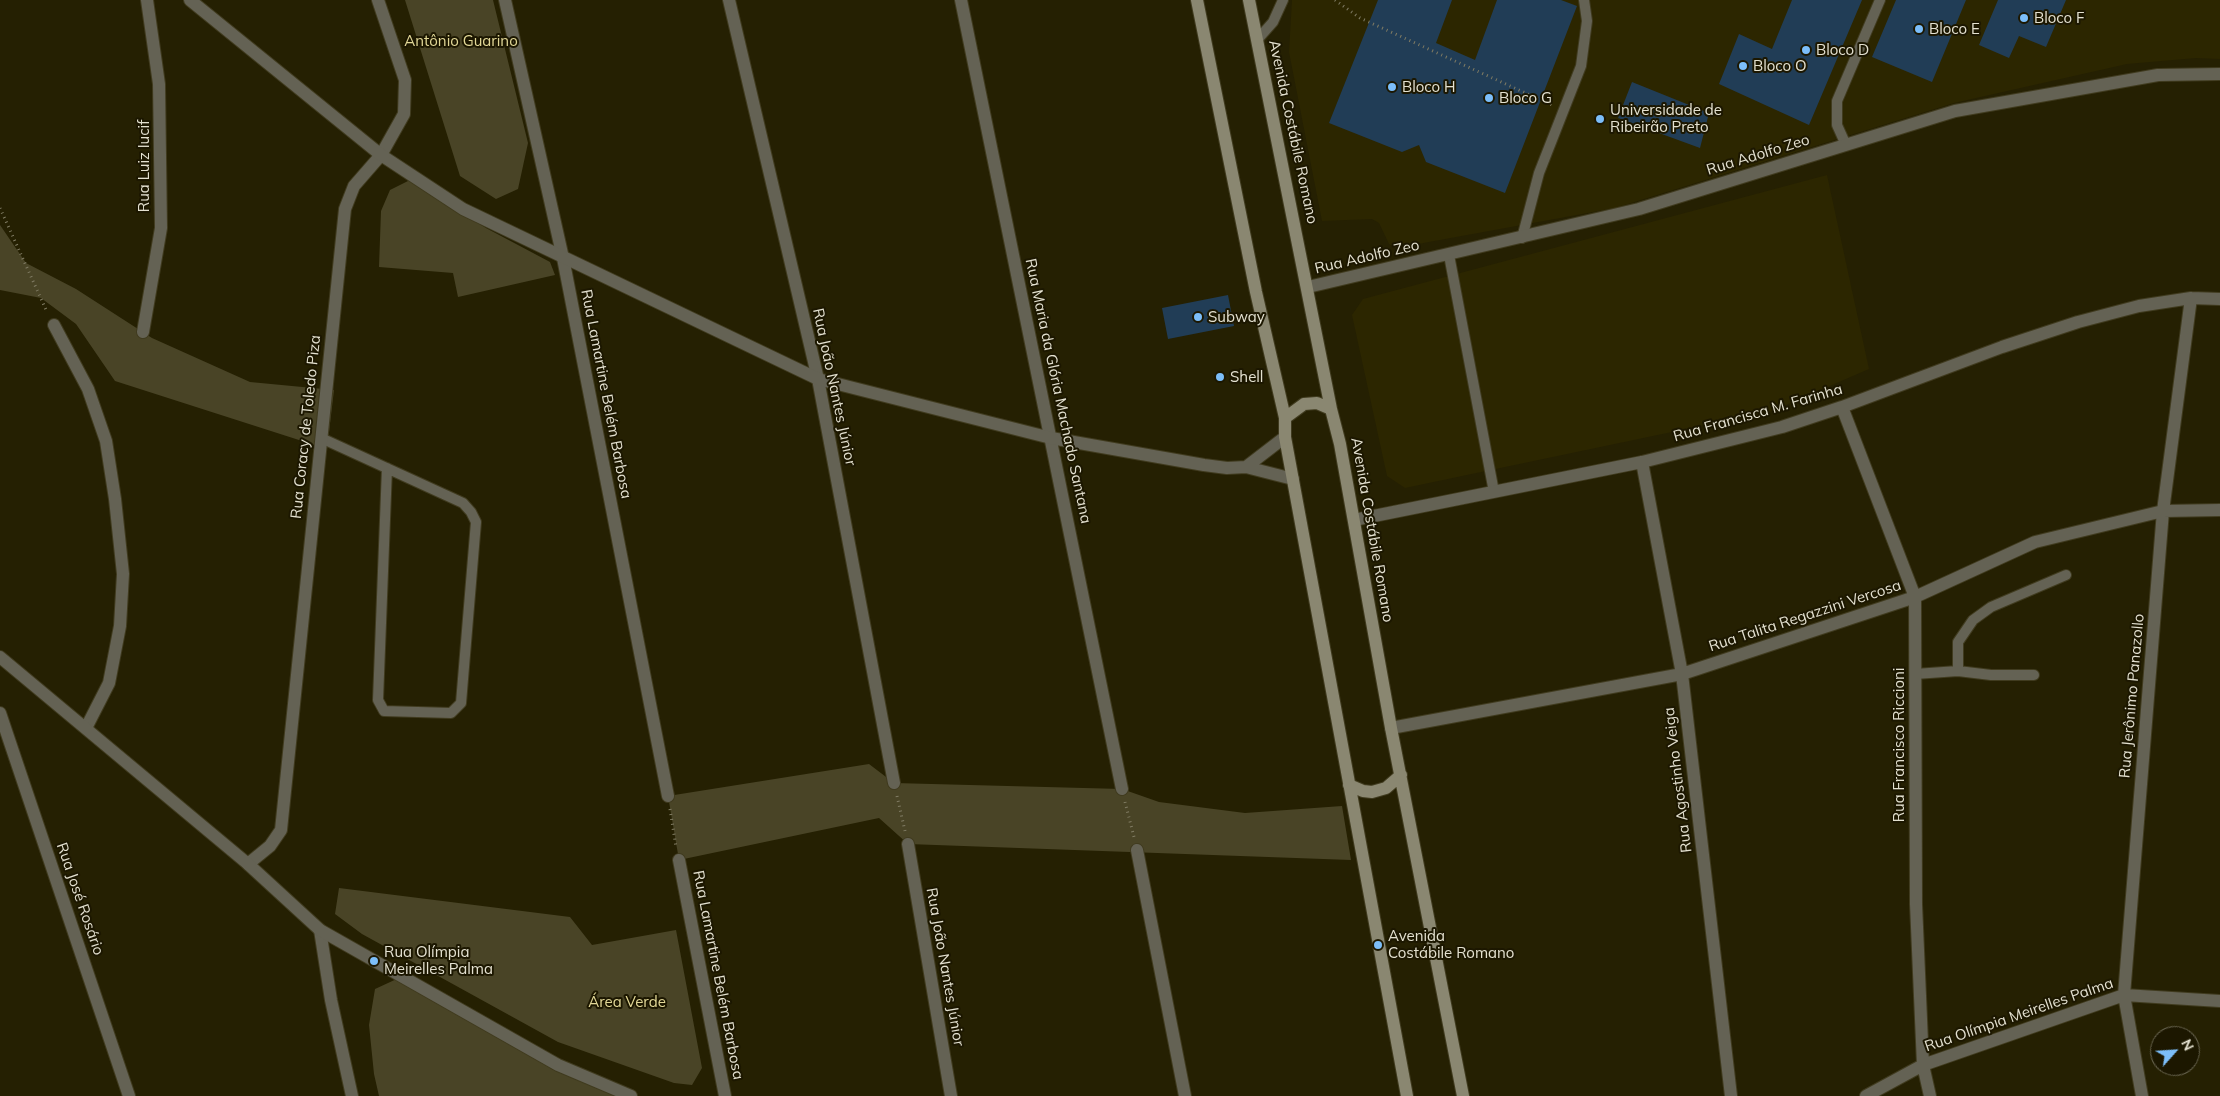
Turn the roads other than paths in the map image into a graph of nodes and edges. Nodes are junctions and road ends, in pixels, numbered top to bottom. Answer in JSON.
{"nodes":[{"id":1,"x":147,"y":0,"type":"edge"},
{"id":2,"x":190,"y":0,"type":"edge"},
{"id":3,"x":378,"y":0,"type":"edge"},
{"id":4,"x":505,"y":0,"type":"edge"},
{"id":5,"x":729,"y":0,"type":"edge"},
{"id":6,"x":961,"y":0,"type":"edge"},
{"id":7,"x":1197,"y":0,"type":"edge"},
{"id":8,"x":1249,"y":0,"type":"edge"},
{"id":9,"x":1283,"y":0,"type":"edge"},
{"id":10,"x":1584,"y":0,"type":"edge"},
{"id":11,"x":1880,"y":0,"type":"edge"},
{"id":12,"x":1257,"y":40,"type":"junction"},
{"id":13,"x":2220,"y":74,"type":"edge"},
{"id":14,"x":1846,"y":145,"type":"junction"},
{"id":15,"x":380,"y":155,"type":"junction"},
{"id":16,"x":1522,"y":238,"type":"junction"},
{"id":17,"x":1449,"y":255,"type":"junction"},
{"id":18,"x":563,"y":258,"type":"junction"},
{"id":19,"x":1308,"y":287,"type":"junction"},
{"id":20,"x":2191,"y":298,"type":"junction"},
{"id":21,"x":2220,"y":299,"type":"edge"},
{"id":22,"x":54,"y":325,"type":"road end"},
{"id":23,"x":144,"y":332,"type":"dead end"},
{"id":24,"x":818,"y":379,"type":"junction"},
{"id":25,"x":1842,"y":407,"type":"junction"},
{"id":26,"x":1331,"y":409,"type":"junction"},
{"id":27,"x":1285,"y":418,"type":"junction"},
{"id":28,"x":1285,"y":437,"type":"junction"},
{"id":29,"x":321,"y":438,"type":"junction"},
{"id":30,"x":1051,"y":438,"type":"junction"},
{"id":31,"x":1642,"y":462,"type":"junction"},
{"id":32,"x":1246,"y":467,"type":"junction"},
{"id":33,"x":387,"y":468,"type":"junction"},
{"id":34,"x":1292,"y":479,"type":"junction"},
{"id":35,"x":1494,"y":492,"type":"junction"},
{"id":36,"x":2220,"y":510,"type":"edge"},
{"id":37,"x":2163,"y":511,"type":"junction"},
{"id":38,"x":1354,"y":520,"type":"junction"},
{"id":39,"x":2066,"y":574,"type":"dead end"},
{"id":40,"x":1916,"y":597,"type":"junction"},
{"id":41,"x":0,"y":657,"type":"edge"},
{"id":42,"x":1958,"y":671,"type":"junction"},
{"id":43,"x":1682,"y":674,"type":"junction"},
{"id":44,"x":1915,"y":674,"type":"junction"},
{"id":45,"x":2034,"y":674,"type":"dead end"},
{"id":46,"x":0,"y":713,"type":"edge"},
{"id":47,"x":86,"y":728,"type":"junction"},
{"id":48,"x":1391,"y":728,"type":"junction"},
{"id":49,"x":1401,"y":776,"type":"junction"},
{"id":50,"x":894,"y":783,"type":"road end"},
{"id":51,"x":1349,"y":786,"type":"junction"},
{"id":52,"x":1122,"y":789,"type":"road end"},
{"id":53,"x":668,"y":796,"type":"road end"},
{"id":54,"x":908,"y":844,"type":"road end"},
{"id":55,"x":1136,"y":850,"type":"road end"},
{"id":56,"x":679,"y":860,"type":"road end"},
{"id":57,"x":248,"y":864,"type":"junction"},
{"id":58,"x":320,"y":930,"type":"junction"},
{"id":59,"x":2124,"y":995,"type":"junction"},
{"id":60,"x":2220,"y":1001,"type":"edge"},
{"id":61,"x":1923,"y":1065,"type":"junction"},
{"id":62,"x":129,"y":1096,"type":"edge"},
{"id":63,"x":352,"y":1096,"type":"edge"},
{"id":64,"x":632,"y":1096,"type":"edge"},
{"id":65,"x":725,"y":1096,"type":"edge"},
{"id":66,"x":950,"y":1096,"type":"edge"},
{"id":67,"x":1185,"y":1096,"type":"edge"},
{"id":68,"x":1407,"y":1096,"type":"edge"},
{"id":69,"x":1463,"y":1096,"type":"edge"},
{"id":70,"x":1731,"y":1096,"type":"edge"},
{"id":71,"x":1866,"y":1096,"type":"edge"},
{"id":72,"x":1930,"y":1096,"type":"edge"},
{"id":73,"x":2142,"y":1096,"type":"edge"}],
"edges":[{"from":1,"to":23,"type":"street","name":"Rua Luiz Iucif"},
{"from":2,"to":15,"type":"street"},
{"from":3,"to":15,"type":"street","name":"Rua Coracy de Toledo Piza"},
{"from":4,"to":18,"type":"street","name":"Rua Lamartine Belém Barbosa"},
{"from":5,"to":24,"type":"street","name":"Rua João Nantes Júnior"},
{"from":6,"to":30,"type":"street","name":"Rua Maria da Glória Machado Santana"},
{"from":7,"to":27,"type":"main road"},
{"from":8,"to":12,"type":"main road","name":"Avenida Costábile Romano"},
{"from":9,"to":12,"type":"lane"},
{"from":10,"to":16,"type":"lane"},
{"from":11,"to":14,"type":"lane"},
{"from":12,"to":19,"type":"main road","name":"Avenida Costábile Romano"},
{"from":13,"to":14,"type":"street","name":"Rua Adolfo Zeo"},
{"from":14,"to":16,"type":"street","name":"Rua Adolfo Zeo"},
{"from":15,"to":18,"type":"street"},
{"from":15,"to":29,"type":"street","name":"Rua Coracy de Toledo Piza"},
{"from":16,"to":17,"type":"street","name":"Rua Adolfo Zeo"},
{"from":17,"to":19,"type":"street","name":"Rua Adolfo Zeo"},
{"from":17,"to":35,"type":"lane"},
{"from":18,"to":24,"type":"street"},
{"from":18,"to":53,"type":"street","name":"Rua Lamartine Belém Barbosa"},
{"from":19,"to":26,"type":"main road","name":"Avenida Costábile Romano"},
{"from":20,"to":21,"type":"street","name":"Rua Francisca M. Farinha"},
{"from":20,"to":25,"type":"street","name":"Rua Francisca M. Farinha"},
{"from":20,"to":37,"type":"street","name":"Rua Jerônimo Panazollo"},
{"from":22,"to":47,"type":"street"},
{"from":24,"to":30,"type":"street"},
{"from":24,"to":50,"type":"street","name":"Rua João Nantes Júnior"},
{"from":25,"to":31,"type":"street","name":"Rua Francisca M. Farinha"},
{"from":25,"to":40,"type":"street","name":"Rua Francisco Riccioni"},
{"from":26,"to":27,"type":"main road"},
{"from":26,"to":38,"type":"main road","name":"Avenida Costábile Romano"},
{"from":27,"to":28,"type":"main road"},
{"from":28,"to":32,"type":"street"},
{"from":28,"to":34,"type":"main road"},
{"from":29,"to":33,"type":"lane"},
{"from":29,"to":57,"type":"street","name":"Rua Coracy de Toledo Piza"},
{"from":30,"to":32,"type":"street"},
{"from":30,"to":52,"type":"street","name":"Rua Maria da Glória Machado Santana"},
{"from":31,"to":35,"type":"street","name":"Rua Francisca M. Farinha"},
{"from":31,"to":43,"type":"street","name":"Rua Agostinho Veiga"},
{"from":32,"to":34,"type":"street"},
{"from":33,"to":33,"type":"lane"},
{"from":34,"to":51,"type":"main road"},
{"from":35,"to":38,"type":"street","name":"Rua Francisca M. Farinha"},
{"from":36,"to":37,"type":"street","name":"Rua Talita Regazzini Vercosa"},
{"from":37,"to":40,"type":"street","name":"Rua Talita Regazzini Vercosa"},
{"from":37,"to":59,"type":"street","name":"Rua Jerônimo Panazollo"},
{"from":38,"to":48,"type":"main road","name":"Avenida Costábile Romano"},
{"from":39,"to":42,"type":"lane"},
{"from":40,"to":43,"type":"street","name":"Rua Talita Regazzini Vercosa"},
{"from":40,"to":44,"type":"street","name":"Rua Francisco Riccioni"},
{"from":41,"to":47,"type":"street"},
{"from":42,"to":44,"type":"lane"},
{"from":42,"to":45,"type":"lane"},
{"from":43,"to":48,"type":"street","name":"Rua Talita Regazzini Vercosa"},
{"from":43,"to":70,"type":"street","name":"Rua Agostinho Veiga"},
{"from":44,"to":61,"type":"street","name":"Rua Francisco Riccioni"},
{"from":46,"to":62,"type":"street","name":"Rua José Rosário"},
{"from":47,"to":57,"type":"street"},
{"from":48,"to":49,"type":"main road","name":"Avenida Costábile Romano"},
{"from":49,"to":51,"type":"main road"},
{"from":49,"to":69,"type":"main road","name":"Avenida Costábile Romano"},
{"from":51,"to":68,"type":"main road"},
{"from":54,"to":66,"type":"street","name":"Rua João Nantes Júnior"},
{"from":55,"to":67,"type":"street"},
{"from":56,"to":65,"type":"street","name":"Rua Lamartine Belém Barbosa"},
{"from":57,"to":58,"type":"street"},
{"from":58,"to":63,"type":"street"},
{"from":58,"to":64,"type":"street"},
{"from":59,"to":60,"type":"street","name":"Rua Olímpia Meirelles Palma"},
{"from":59,"to":61,"type":"street","name":"Rua Olímpia Meirelles Palma"},
{"from":59,"to":73,"type":"street","name":"Rua Jerônimo Panazollo"},
{"from":61,"to":71,"type":"street","name":"Rua Olímpia Meirelles Palma"},
{"from":61,"to":72,"type":"street","name":"Rua Francisco Riccioni"}]}
